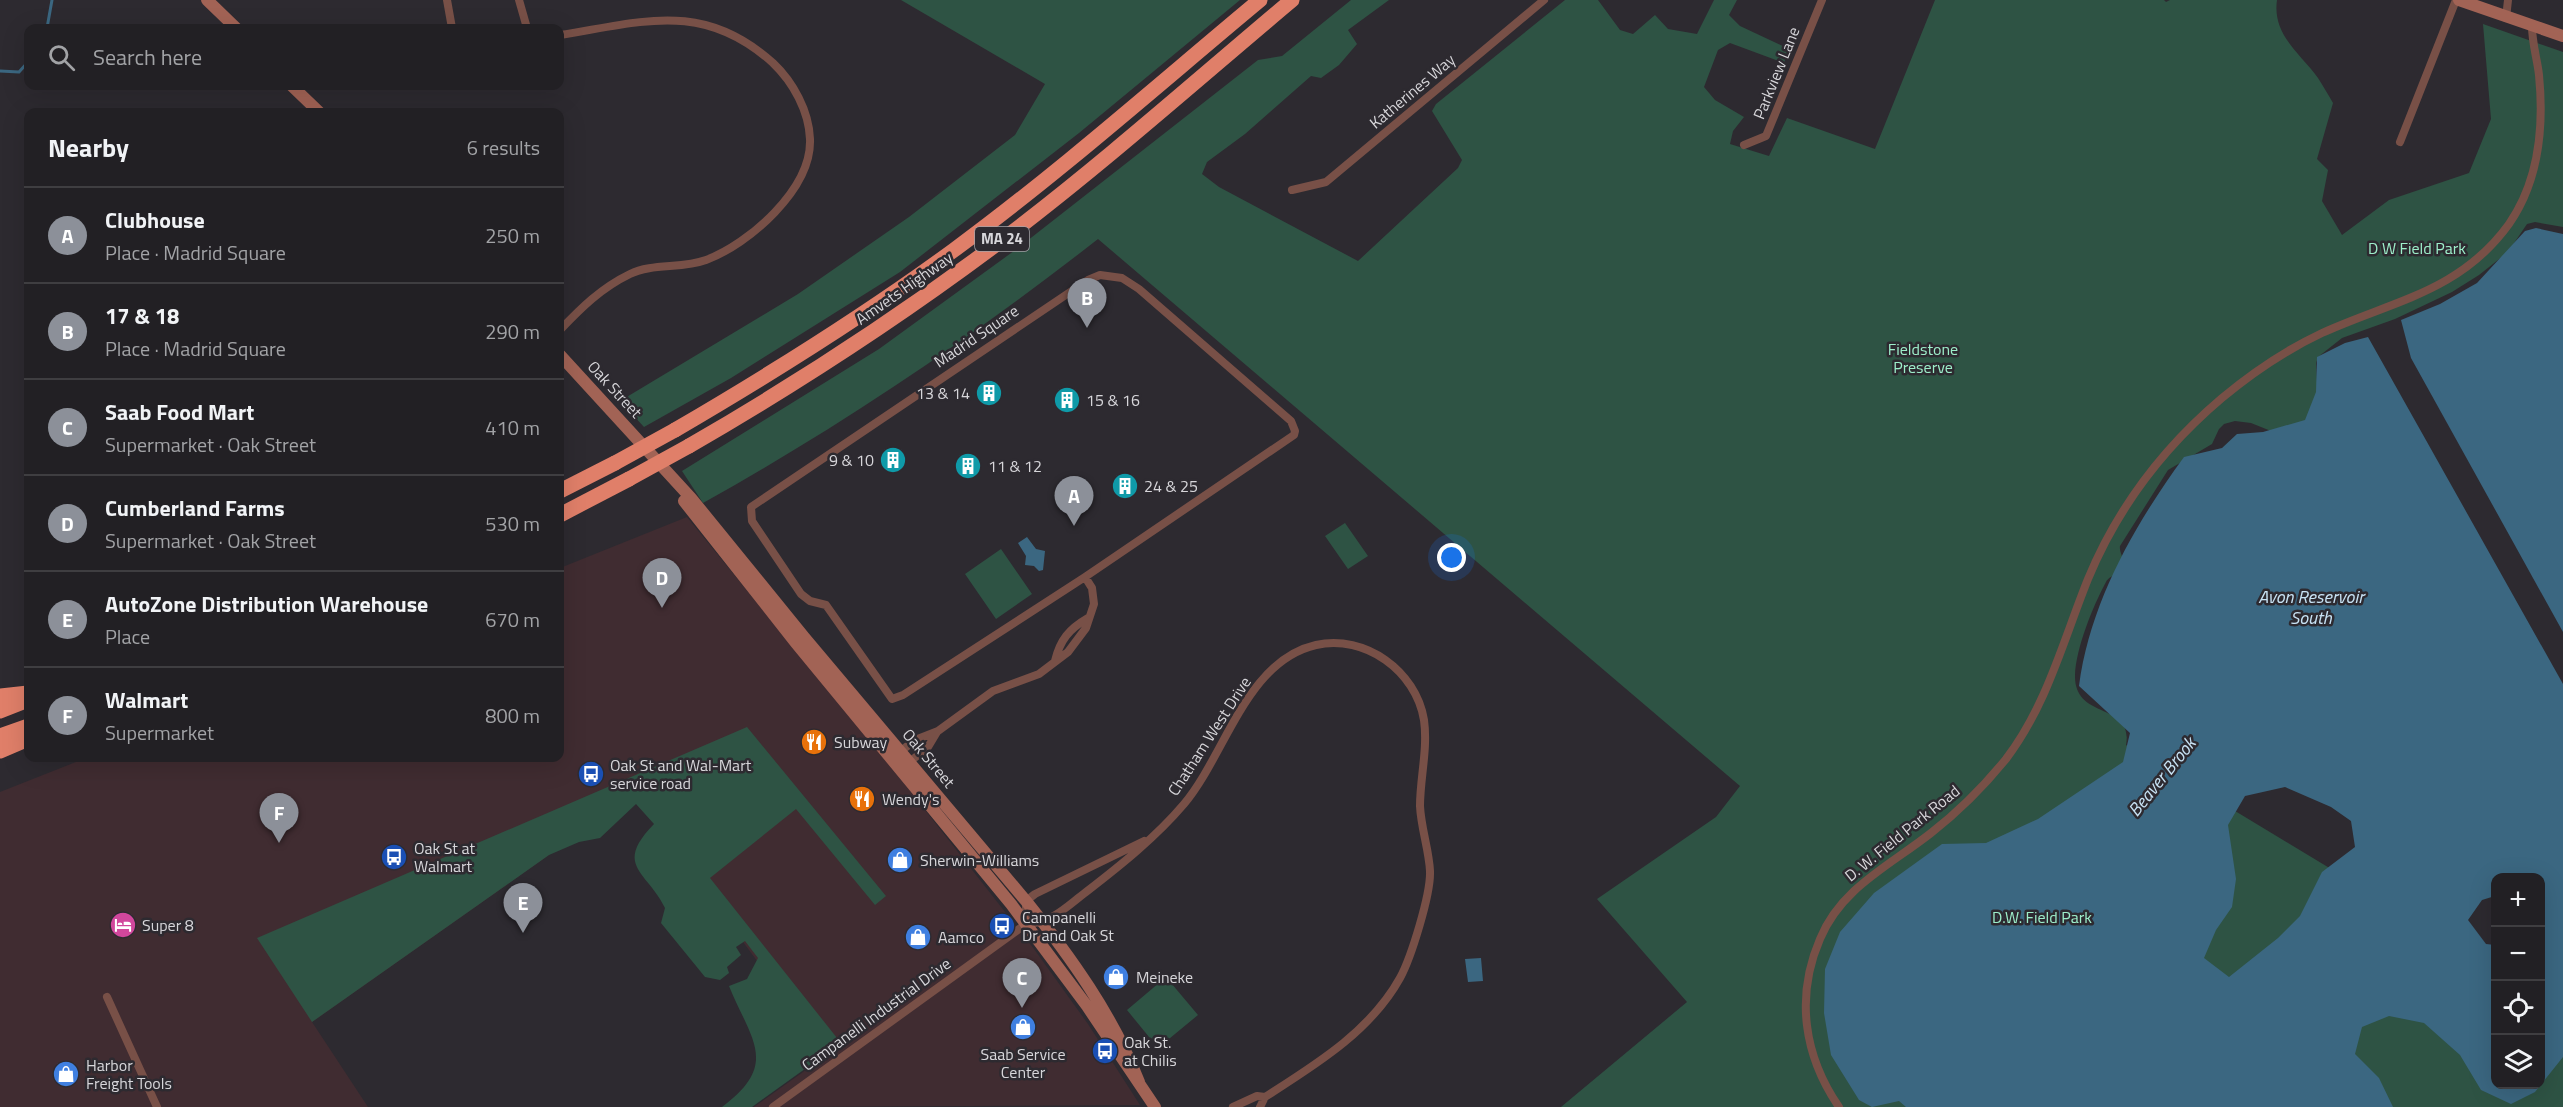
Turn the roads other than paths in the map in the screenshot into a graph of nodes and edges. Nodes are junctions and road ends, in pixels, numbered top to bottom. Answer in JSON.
{"nodes":[{"id":1,"x":447,"y":0,"type":"edge"},
{"id":2,"x":519,"y":0,"type":"edge"},
{"id":3,"x":1260,"y":0,"type":"edge"},
{"id":4,"x":1293,"y":0,"type":"edge"},
{"id":5,"x":1544,"y":0,"type":"edge"},
{"id":6,"x":1822,"y":0,"type":"edge"},
{"id":7,"x":2458,"y":0,"type":"edge"},
{"id":8,"x":2508,"y":0,"type":"edge"},
{"id":9,"x":209,"y":1,"type":"edge"},
{"id":10,"x":2506,"y":18,"type":"junction"},
{"id":11,"x":232,"y":24,"type":"edge"},
{"id":12,"x":451,"y":24,"type":"edge"},
{"id":13,"x":526,"y":24,"type":"edge"},
{"id":14,"x":2532,"y":26,"type":"junction"},
{"id":15,"x":564,"y":34,"type":"edge"},
{"id":16,"x":2563,"y":36,"type":"edge"},
{"id":17,"x":296,"y":90,"type":"edge"},
{"id":18,"x":315,"y":108,"type":"edge"},
{"id":19,"x":2400,"y":142,"type":"dead end"},
{"id":20,"x":1744,"y":145,"type":"dead end"},
{"id":21,"x":1292,"y":190,"type":"dead end"},
{"id":22,"x":564,"y":326,"type":"edge"},
{"id":23,"x":564,"y":358,"type":"edge"},
{"id":24,"x":564,"y":489,"type":"edge"},
{"id":25,"x":564,"y":513,"type":"edge"},
{"id":26,"x":1085,"y":577,"type":"junction"},
{"id":27,"x":24,"y":693,"type":"edge"},
{"id":28,"x":0,"y":696,"type":"edge"},
{"id":29,"x":24,"y":702,"type":"edge"},
{"id":30,"x":0,"y":711,"type":"edge"},
{"id":31,"x":24,"y":727,"type":"edge"},
{"id":32,"x":938,"y":731,"type":"junction"},
{"id":33,"x":0,"y":736,"type":"edge"},
{"id":34,"x":24,"y":741,"type":"edge"},
{"id":35,"x":0,"y":751,"type":"edge"},
{"id":36,"x":897,"y":754,"type":"junction"},
{"id":37,"x":906,"y":765,"type":"junction"},
{"id":38,"x":1147,"y":839,"type":"junction"},
{"id":39,"x":1026,"y":902,"type":"junction"},
{"id":40,"x":1026,"y":924,"type":"junction"},
{"id":41,"x":1044,"y":924,"type":"junction"},
{"id":42,"x":107,"y":997,"type":"dead end"},
{"id":43,"x":1139,"y":1082,"type":"junction"},
{"id":44,"x":1265,"y":1097,"type":"junction"},
{"id":45,"x":157,"y":1107,"type":"edge"},
{"id":46,"x":773,"y":1107,"type":"edge"},
{"id":47,"x":1155,"y":1107,"type":"edge"},
{"id":48,"x":1233,"y":1107,"type":"edge"},
{"id":49,"x":1260,"y":1107,"type":"edge"},
{"id":50,"x":1839,"y":1107,"type":"edge"}],
"edges":[{"from":1,"to":12,"type":"street"},
{"from":2,"to":13,"type":"street"},
{"from":3,"to":24,"type":"highway","name":"Amvets Highway","number":"MA 24","bridge":true},
{"from":4,"to":25,"type":"highway","name":"Amvets Highway","number":"MA 24","bridge":true},
{"from":5,"to":21,"type":"street","name":"Katherines Way"},
{"from":6,"to":20,"type":"street","name":"Parkview Lane"},
{"from":7,"to":10,"type":"main road"},
{"from":7,"to":19,"type":"street"},
{"from":8,"to":10,"type":"street"},
{"from":9,"to":11,"type":"main road"},
{"from":10,"to":14,"type":"main road"},
{"from":14,"to":16,"type":"main road"},
{"from":14,"to":50,"type":"street","name":"D. W. Field Park Road"},
{"from":15,"to":22,"type":"street"},
{"from":17,"to":18,"type":"main road"},
{"from":23,"to":36,"type":"main road","name":"Oak Street"},
{"from":26,"to":26,"type":"street","name":"Madrid Square"},
{"from":26,"to":32,"type":"street"},
{"from":27,"to":28,"type":"highway"},
{"from":29,"to":30,"type":"highway"},
{"from":31,"to":33,"type":"highway"},
{"from":32,"to":36,"type":"street"},
{"from":32,"to":37,"type":"street"},
{"from":34,"to":35,"type":"highway"},
{"from":36,"to":37,"type":"main road","name":"Oak Street"},
{"from":37,"to":39,"type":"main road","name":"Oak Street"},
{"from":37,"to":40,"type":"main road","name":"Oak Street"},
{"from":38,"to":39,"type":"street","name":"Chatham West Drive"},
{"from":38,"to":41,"type":"street","name":"Chatham West Drive"},
{"from":38,"to":44,"type":"street","name":"Chatham West Drive"},
{"from":39,"to":40,"type":"street"},
{"from":39,"to":41,"type":"main road","name":"Oak Street"},
{"from":40,"to":41,"type":"street"},
{"from":40,"to":43,"type":"main road","name":"Oak Street"},
{"from":40,"to":46,"type":"street","name":"Campanelli Industrial Drive"},
{"from":41,"to":43,"type":"main road","name":"Oak Street"},
{"from":42,"to":45,"type":"street"},
{"from":43,"to":47,"type":"main road","name":"Oak Street"},
{"from":44,"to":48,"type":"street","name":"Chatham West Drive"},
{"from":44,"to":49,"type":"street","name":"Chatham West Drive"}]}
